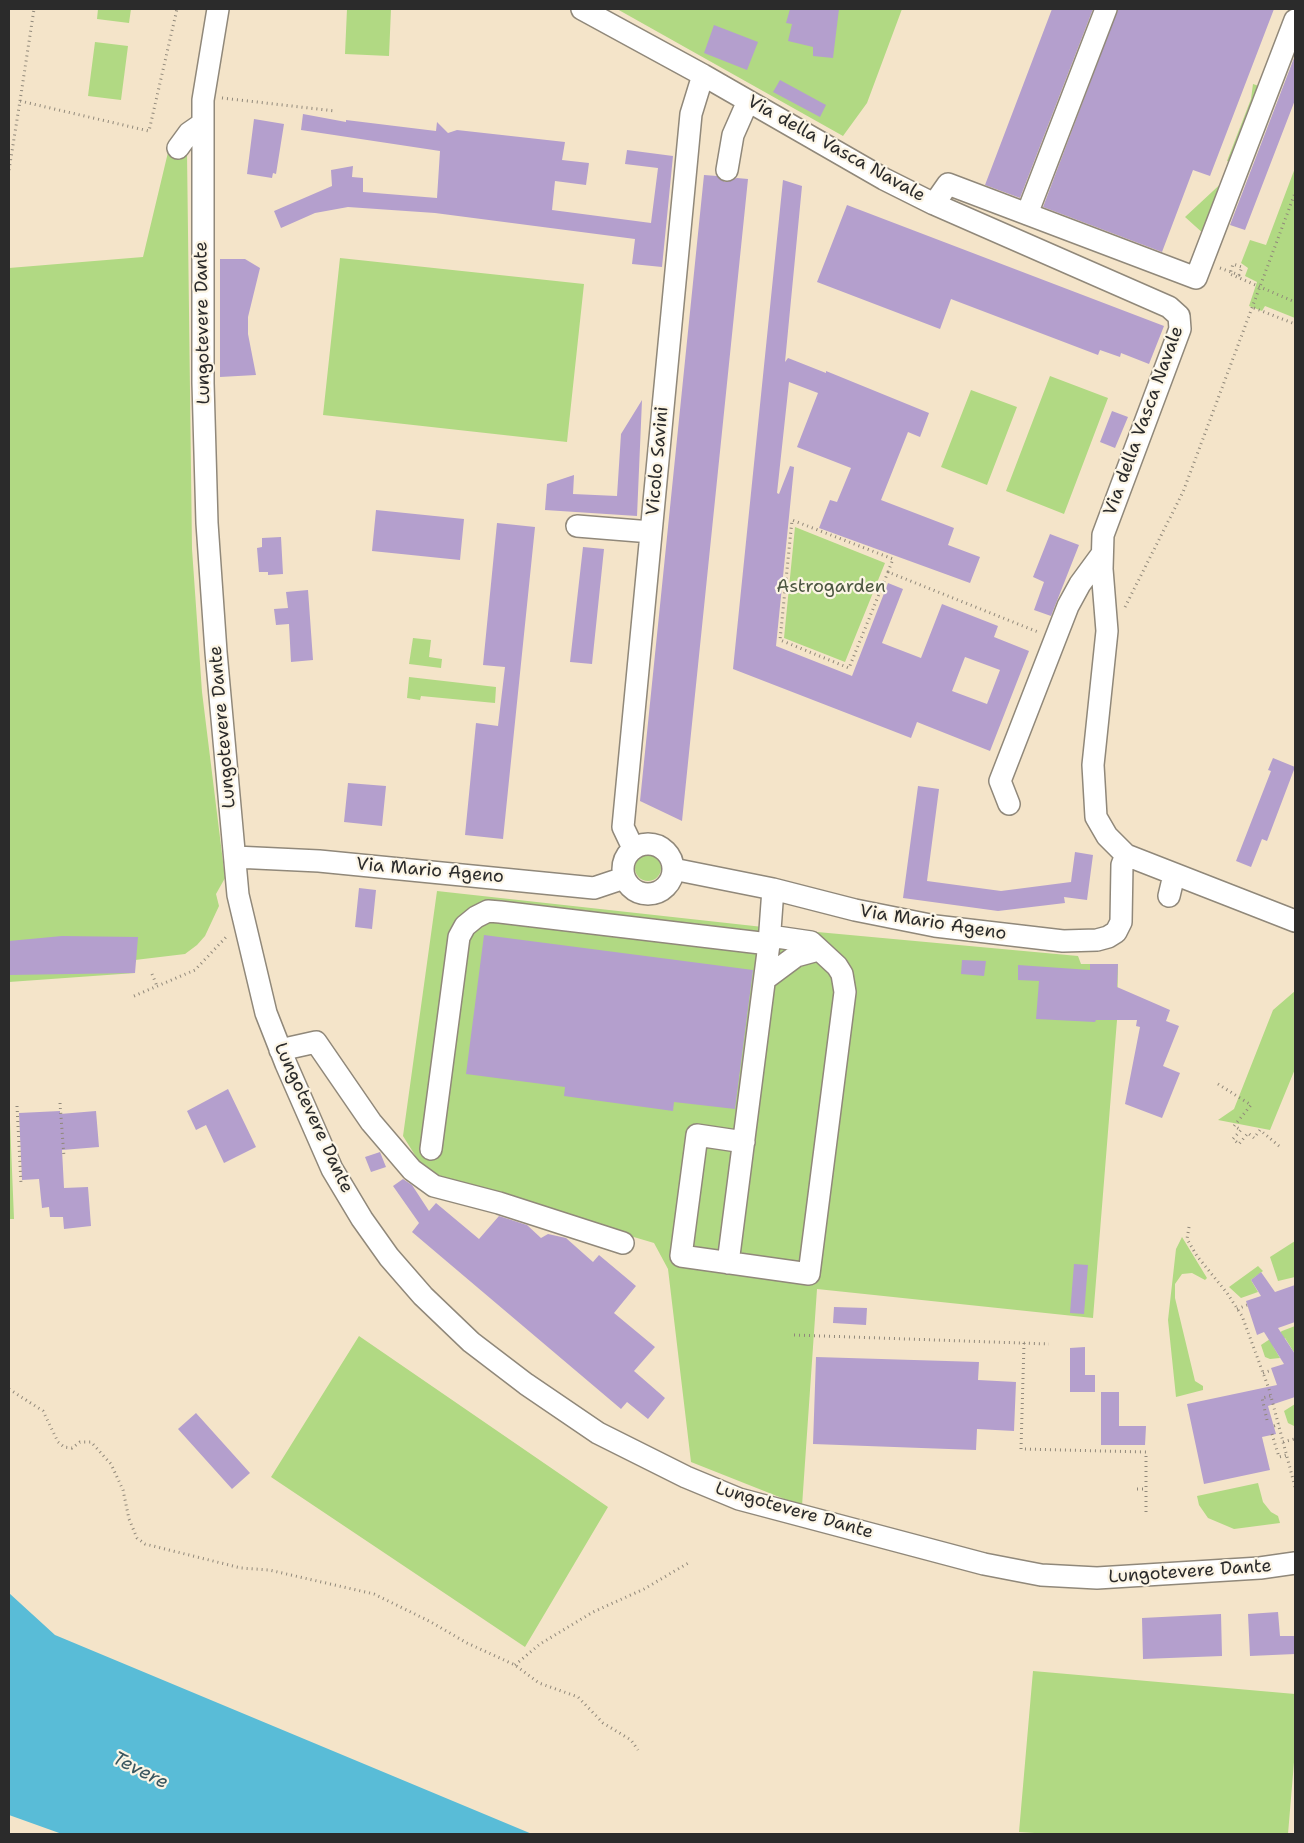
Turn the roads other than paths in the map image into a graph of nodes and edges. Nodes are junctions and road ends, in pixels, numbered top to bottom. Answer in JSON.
{"nodes":[{"id":1,"x":218,"y":9,"type":"edge"},
{"id":2,"x":582,"y":9,"type":"edge"},
{"id":3,"x":1106,"y":9,"type":"edge"},
{"id":4,"x":1295,"y":20,"type":"edge"},
{"id":5,"x":703,"y":75,"type":"junction"},
{"id":6,"x":748,"y":101,"type":"junction"},
{"id":7,"x":202,"y":124,"type":"junction"},
{"id":8,"x":178,"y":148,"type":"dead end"},
{"id":9,"x":727,"y":170,"type":"dead end"},
{"id":10,"x":934,"y":204,"type":"junction"},
{"id":11,"x":1027,"y":214,"type":"junction"},
{"id":12,"x":577,"y":526,"type":"dead end"},
{"id":13,"x":651,"y":532,"type":"junction"},
{"id":14,"x":1102,"y":554,"type":"junction"},
{"id":15,"x":1009,"y":804,"type":"dead end"},
{"id":16,"x":633,"y":848,"type":"junction"},
{"id":17,"x":1126,"y":855,"type":"junction"},
{"id":18,"x":235,"y":857,"type":"junction"},
{"id":19,"x":673,"y":869,"type":"junction"},
{"id":20,"x":1174,"y":875,"type":"junction"},
{"id":21,"x":624,"y":878,"type":"junction"},
{"id":22,"x":546,"y":883,"type":"junction"},
{"id":23,"x":773,"y":889,"type":"junction"},
{"id":24,"x":1169,"y":896,"type":"dead end"},
{"id":25,"x":542,"y":917,"type":"junction"},
{"id":26,"x":1295,"y":921,"type":"edge"},
{"id":27,"x":770,"y":940,"type":"junction"},
{"id":28,"x":818,"y":950,"type":"junction"},
{"id":29,"x":765,"y":979,"type":"junction"},
{"id":30,"x":280,"y":1050,"type":"junction"},
{"id":31,"x":744,"y":1142,"type":"junction"},
{"id":32,"x":431,"y":1149,"type":"dead end"},
{"id":33,"x":623,"y":1243,"type":"dead end"},
{"id":34,"x":728,"y":1263,"type":"junction"},
{"id":35,"x":1295,"y":1563,"type":"edge"}],
"edges":[{"from":1,"to":7,"type":"street","name":"Lungotevere Dante"},
{"from":2,"to":5,"type":"street","name":"Via della Vasca Navale"},
{"from":3,"to":11,"type":"street"},
{"from":4,"to":11,"type":"street"},
{"from":5,"to":6,"type":"street","name":"Via della Vasca Navale"},
{"from":5,"to":13,"type":"street","name":"Vicolo Savini"},
{"from":6,"to":9,"type":"street"},
{"from":6,"to":10,"type":"street","name":"Via della Vasca Navale"},
{"from":7,"to":8,"type":"street"},
{"from":7,"to":18,"type":"street","name":"Lungotevere Dante"},
{"from":10,"to":11,"type":"street"},
{"from":10,"to":14,"type":"street","name":"Via della Vasca Navale"},
{"from":12,"to":13,"type":"street"},
{"from":13,"to":16,"type":"street","name":"Vicolo Savini"},
{"from":14,"to":15,"type":"street"},
{"from":14,"to":17,"type":"street","name":"Via della Vasca Navale"},
{"from":16,"to":19,"type":"street"},
{"from":16,"to":21,"type":"street"},
{"from":17,"to":20,"type":"street","name":"Via della Vasca Navale"},
{"from":17,"to":23,"type":"street","name":"Via Mario Ageno"},
{"from":18,"to":22,"type":"street","name":"Via Mario Ageno"},
{"from":18,"to":30,"type":"street","name":"Lungotevere Dante"},
{"from":19,"to":21,"type":"street"},
{"from":19,"to":23,"type":"street","name":"Via Mario Ageno"},
{"from":20,"to":24,"type":"street"},
{"from":20,"to":26,"type":"street","name":"Via della Vasca Navale"},
{"from":21,"to":22,"type":"street","name":"Via Mario Ageno"},
{"from":22,"to":25,"type":"street"},
{"from":23,"to":27,"type":"street"},
{"from":25,"to":27,"type":"street"},
{"from":25,"to":32,"type":"street"},
{"from":27,"to":28,"type":"street"},
{"from":27,"to":29,"type":"street"},
{"from":28,"to":29,"type":"street"},
{"from":28,"to":34,"type":"street"},
{"from":29,"to":31,"type":"street"},
{"from":30,"to":33,"type":"street"},
{"from":30,"to":35,"type":"street","name":"Lungotevere Dante"},
{"from":31,"to":34,"type":"street"},
{"from":31,"to":34,"type":"street"}]}
